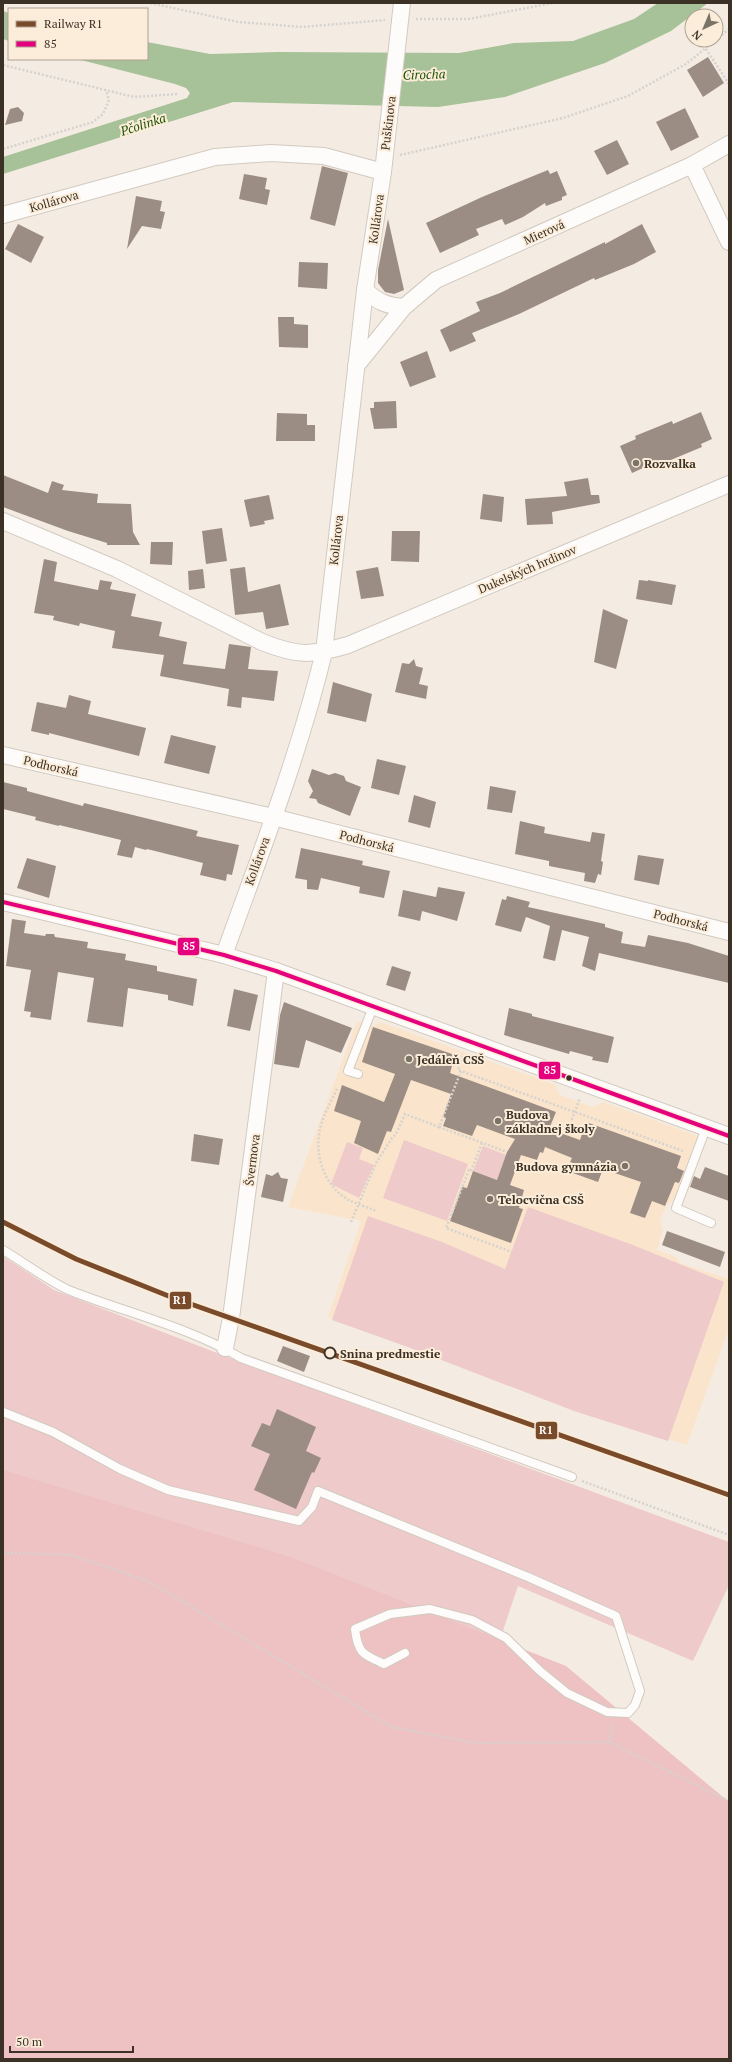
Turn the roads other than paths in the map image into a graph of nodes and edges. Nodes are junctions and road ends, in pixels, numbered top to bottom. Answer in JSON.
{"nodes":[{"id":1,"x":402,"y":3,"type":"edge"},
{"id":2,"x":729,"y":144,"type":"edge"},
{"id":3,"x":384,"y":163,"type":"junction"},
{"id":4,"x":692,"y":165,"type":"junction"},
{"id":5,"x":3,"y":215,"type":"edge"},
{"id":6,"x":725,"y":227,"type":"edge"},
{"id":7,"x":729,"y":242,"type":"edge"},
{"id":8,"x":365,"y":290,"type":"junction"},
{"id":9,"x":404,"y":308,"type":"junction"},
{"id":10,"x":356,"y":366,"type":"junction"},
{"id":11,"x":729,"y":484,"type":"edge"},
{"id":12,"x":3,"y":521,"type":"edge"},
{"id":13,"x":324,"y":652,"type":"junction"},
{"id":14,"x":3,"y":755,"type":"edge"},
{"id":15,"x":273,"y":818,"type":"junction"},
{"id":16,"x":3,"y":902,"type":"edge"},
{"id":17,"x":729,"y":932,"type":"edge"},
{"id":18,"x":224,"y":955,"type":"junction"},
{"id":19,"x":276,"y":971,"type":"junction"},
{"id":20,"x":373,"y":1007,"type":"junction"},
{"id":21,"x":358,"y":1074,"type":"dead end"},
{"id":22,"x":706,"y":1128,"type":"junction"},
{"id":23,"x":729,"y":1136,"type":"edge"},
{"id":24,"x":711,"y":1223,"type":"dead end"},
{"id":25,"x":3,"y":1250,"type":"edge"},
{"id":26,"x":225,"y":1348,"type":"junction"},
{"id":27,"x":3,"y":1412,"type":"edge"},
{"id":28,"x":572,"y":1477,"type":"road end"},
{"id":29,"x":405,"y":1653,"type":"dead end"}],
"edges":[{"from":1,"to":3,"type":"street","name":"Puškinova"},
{"from":2,"to":4,"type":"street","name":"Mierová"},
{"from":3,"to":5,"type":"street","name":"Kollárova"},
{"from":3,"to":8,"type":"street","name":"Kollárova"},
{"from":4,"to":6,"type":"street"},
{"from":4,"to":9,"type":"street","name":"Mierová"},
{"from":6,"to":7,"type":"street"},
{"from":8,"to":9,"type":"street"},
{"from":8,"to":10,"type":"street","name":"Kollárova"},
{"from":9,"to":10,"type":"street","name":"Mierová"},
{"from":10,"to":13,"type":"street","name":"Kollárova"},
{"from":11,"to":13,"type":"street","name":"Dukelských hrdinov"},
{"from":12,"to":13,"type":"street"},
{"from":13,"to":15,"type":"street","name":"Kollárova"},
{"from":14,"to":15,"type":"street","name":"Podhorská"},
{"from":15,"to":17,"type":"street","name":"Podhorská"},
{"from":15,"to":18,"type":"street","name":"Kollárova"},
{"from":16,"to":18,"type":"street"},
{"from":18,"to":19,"type":"street"},
{"from":19,"to":20,"type":"street"},
{"from":19,"to":26,"type":"street","name":"Švermova"},
{"from":20,"to":21,"type":"lane"},
{"from":20,"to":22,"type":"street"},
{"from":22,"to":23,"type":"street"},
{"from":22,"to":24,"type":"lane"},
{"from":25,"to":26,"type":"lane"},
{"from":26,"to":28,"type":"lane"},
{"from":27,"to":29,"type":"lane"}]}
